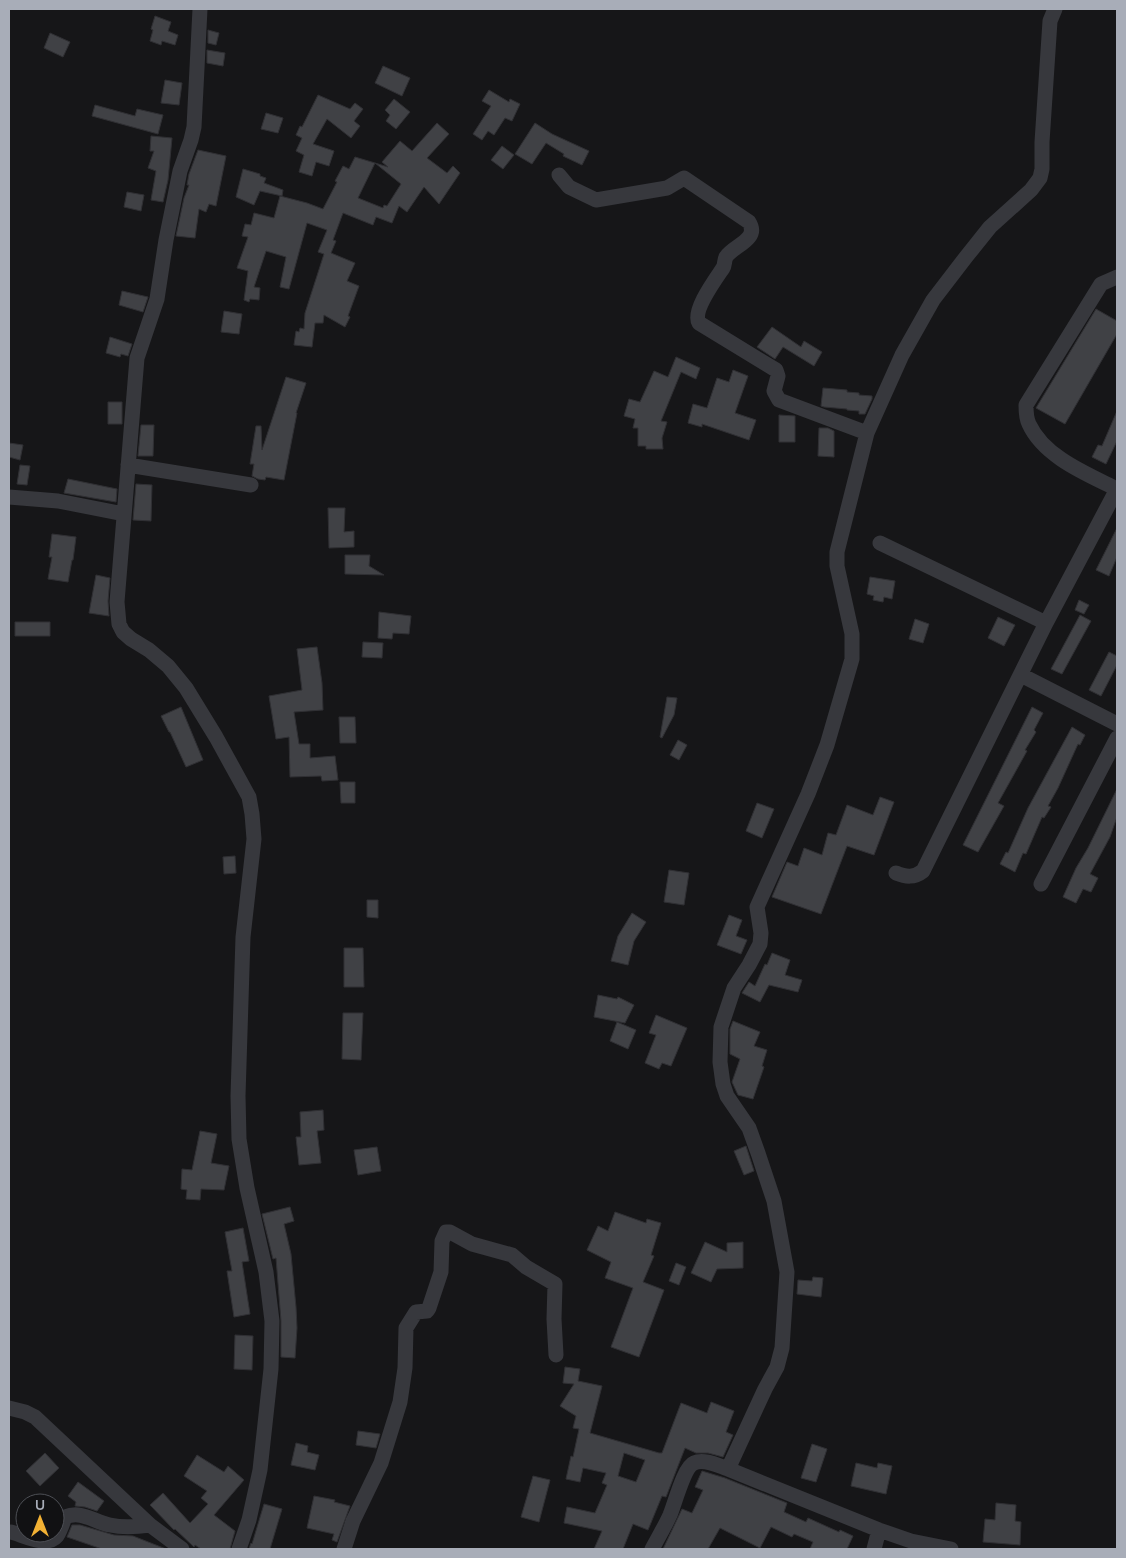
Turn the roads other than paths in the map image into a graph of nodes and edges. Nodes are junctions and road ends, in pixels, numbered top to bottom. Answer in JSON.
{"nodes":[{"id":1,"x":200,"y":9,"type":"edge"},
{"id":2,"x":1055,"y":9,"type":"edge"},
{"id":3,"x":558,"y":175,"type":"dead end"},
{"id":4,"x":1117,"y":277,"type":"edge"},
{"id":5,"x":867,"y":433,"type":"junction"},
{"id":6,"x":128,"y":465,"type":"junction"},
{"id":7,"x":251,"y":485,"type":"dead end"},
{"id":8,"x":1117,"y":489,"type":"edge"},
{"id":9,"x":9,"y":497,"type":"edge"},
{"id":10,"x":124,"y":514,"type":"junction"},
{"id":11,"x":880,"y":543,"type":"dead end"},
{"id":12,"x":1046,"y":623,"type":"junction"},
{"id":13,"x":1021,"y":675,"type":"junction"},
{"id":14,"x":1117,"y":724,"type":"edge"},
{"id":15,"x":1117,"y":738,"type":"edge"},
{"id":16,"x":896,"y":873,"type":"dead end"},
{"id":17,"x":1041,"y":884,"type":"dead end"},
{"id":18,"x":556,"y":1355,"type":"dead end"},
{"id":19,"x":9,"y":1408,"type":"edge"},
{"id":20,"x":728,"y":1469,"type":"junction"},
{"id":21,"x":150,"y":1526,"type":"junction"},
{"id":22,"x":880,"y":1530,"type":"junction"},
{"id":23,"x":11,"y":1532,"type":"dead end"},
{"id":24,"x":182,"y":1549,"type":"edge"},
{"id":25,"x":239,"y":1549,"type":"edge"},
{"id":26,"x":344,"y":1549,"type":"edge"},
{"id":27,"x":652,"y":1549,"type":"edge"},
{"id":28,"x":874,"y":1549,"type":"edge"},
{"id":29,"x":951,"y":1549,"type":"edge"}],
"edges":[{"from":1,"to":6,"type":"street"},
{"from":2,"to":5,"type":"street"},
{"from":3,"to":5,"type":"street"},
{"from":4,"to":8,"type":"street"},
{"from":5,"to":20,"type":"street"},
{"from":6,"to":7,"type":"street"},
{"from":6,"to":10,"type":"street"},
{"from":8,"to":12,"type":"street"},
{"from":9,"to":10,"type":"street"},
{"from":10,"to":25,"type":"street"},
{"from":11,"to":12,"type":"street"},
{"from":12,"to":13,"type":"street"},
{"from":13,"to":14,"type":"street"},
{"from":13,"to":16,"type":"street"},
{"from":15,"to":17,"type":"street"},
{"from":18,"to":26,"type":"street"},
{"from":19,"to":21,"type":"street"},
{"from":20,"to":22,"type":"street"},
{"from":20,"to":27,"type":"street"},
{"from":21,"to":23,"type":"street"},
{"from":21,"to":24,"type":"street"},
{"from":22,"to":28,"type":"street"},
{"from":22,"to":29,"type":"street"}]}
